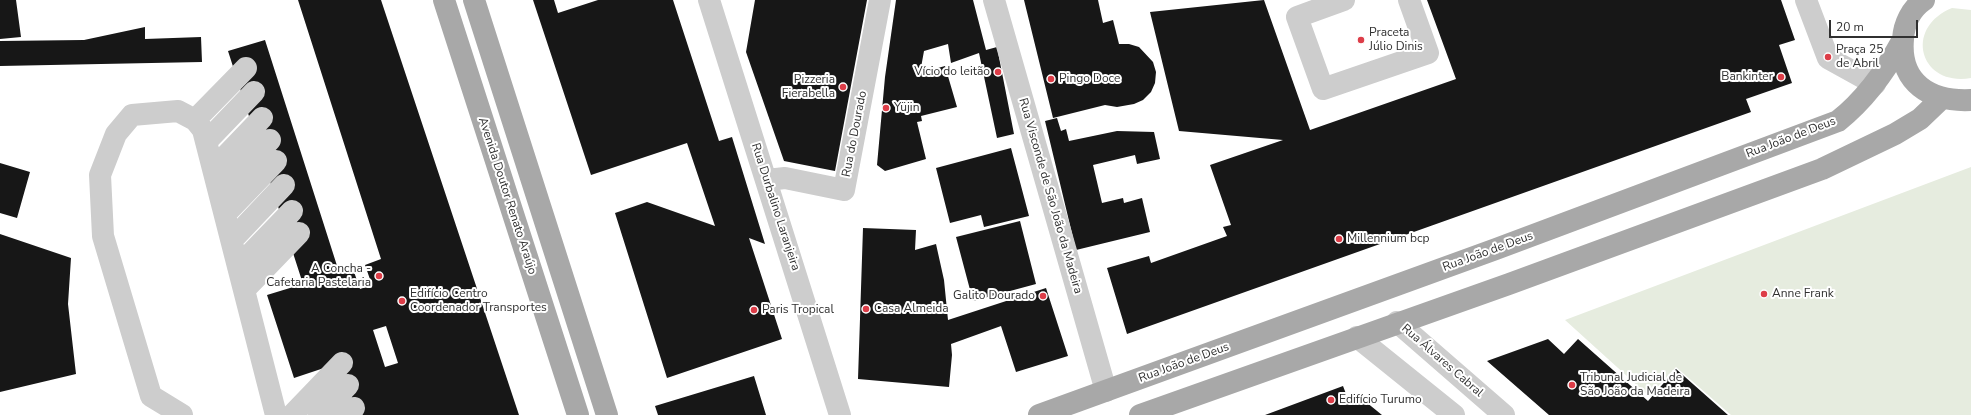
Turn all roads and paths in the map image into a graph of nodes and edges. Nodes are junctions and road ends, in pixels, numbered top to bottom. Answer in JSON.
{"nodes":[{"id":1,"x":444,"y":0,"type":"edge"},
{"id":2,"x":474,"y":0,"type":"edge"},
{"id":3,"x":709,"y":0,"type":"edge"},
{"id":4,"x":880,"y":0,"type":"edge"},
{"id":5,"x":994,"y":0,"type":"edge"},
{"id":6,"x":1344,"y":0,"type":"edge"},
{"id":7,"x":1409,"y":0,"type":"edge"},
{"id":8,"x":1806,"y":0,"type":"edge"},
{"id":9,"x":1924,"y":0,"type":"edge"},
{"id":10,"x":1902,"y":41,"type":"junction"},
{"id":11,"x":246,"y":68,"type":"dead end"},
{"id":12,"x":1875,"y":84,"type":"junction"},
{"id":13,"x":254,"y":92,"type":"dead end"},
{"id":14,"x":1942,"y":98,"type":"junction"},
{"id":15,"x":1971,"y":100,"type":"edge"},
{"id":16,"x":262,"y":118,"type":"dead end"},
{"id":17,"x":195,"y":120,"type":"junction"},
{"id":18,"x":206,"y":142,"type":"junction"},
{"id":19,"x":213,"y":169,"type":"junction"},
{"id":20,"x":767,"y":180,"type":"junction"},
{"id":21,"x":284,"y":185,"type":"dead end"},
{"id":22,"x":219,"y":192,"type":"junction"},
{"id":23,"x":292,"y":211,"type":"dead end"},
{"id":24,"x":225,"y":214,"type":"junction"},
{"id":25,"x":299,"y":233,"type":"dead end"},
{"id":26,"x":232,"y":240,"type":"junction"},
{"id":27,"x":238,"y":266,"type":"junction"},
{"id":28,"x":244,"y":290,"type":"junction"},
{"id":29,"x":1397,"y":322,"type":"junction"},
{"id":30,"x":1357,"y":337,"type":"junction"},
{"id":31,"x":342,"y":363,"type":"dead end"},
{"id":32,"x":348,"y":385,"type":"dead end"},
{"id":33,"x":1106,"y":391,"type":"junction"},
{"id":34,"x":182,"y":415,"type":"edge"},
{"id":35,"x":276,"y":415,"type":"edge"},
{"id":36,"x":292,"y":415,"type":"edge"},
{"id":37,"x":319,"y":415,"type":"edge"},
{"id":38,"x":578,"y":415,"type":"edge"},
{"id":39,"x":607,"y":415,"type":"edge"},
{"id":40,"x":840,"y":415,"type":"edge"},
{"id":41,"x":1039,"y":415,"type":"edge"},
{"id":42,"x":1140,"y":415,"type":"edge"},
{"id":43,"x":1454,"y":415,"type":"edge"},
{"id":44,"x":1504,"y":415,"type":"edge"}],
"edges":[{"from":1,"to":38,"type":"main road","name":"Avenida Doutor Renato Araújo"},
{"from":2,"to":39,"type":"main road"},
{"from":3,"to":20,"type":"street","name":"Rua Durbalino Laranjeira"},
{"from":4,"to":20,"type":"street","name":"Rua do Dourado"},
{"from":5,"to":33,"type":"street","name":"Rua Visconde de São João da Madeira"},
{"from":6,"to":7,"type":"street"},
{"from":8,"to":12,"type":"street"},
{"from":9,"to":10,"type":"main road"},
{"from":10,"to":12,"type":"main road","name":"Rua João de Deus"},
{"from":10,"to":14,"type":"main road"},
{"from":11,"to":17,"type":"street"},
{"from":12,"to":33,"type":"main road","name":"Rua João de Deus"},
{"from":13,"to":18,"type":"street"},
{"from":14,"to":15,"type":"main road"},
{"from":14,"to":29,"type":"main road"},
{"from":16,"to":19,"type":"street"},
{"from":17,"to":18,"type":"street"},
{"from":17,"to":34,"type":"street"},
{"from":18,"to":19,"type":"street"},
{"from":19,"to":22,"type":"street"},
{"from":20,"to":40,"type":"street","name":"Rua Durbalino Laranjeira"},
{"from":21,"to":26,"type":"street"},
{"from":22,"to":24,"type":"street"},
{"from":22,"to":24,"type":"street"},
{"from":23,"to":27,"type":"street"},
{"from":24,"to":26,"type":"street"},
{"from":25,"to":28,"type":"street"},
{"from":26,"to":27,"type":"street"},
{"from":27,"to":28,"type":"street"},
{"from":28,"to":35,"type":"street"},
{"from":29,"to":30,"type":"main road"},
{"from":29,"to":44,"type":"street","name":"Rua Álvares Cabral"},
{"from":30,"to":42,"type":"main road"},
{"from":30,"to":43,"type":"street"},
{"from":31,"to":36,"type":"street"},
{"from":32,"to":37,"type":"street"},
{"from":33,"to":41,"type":"main road","name":"Rua João de Deus"}]}
